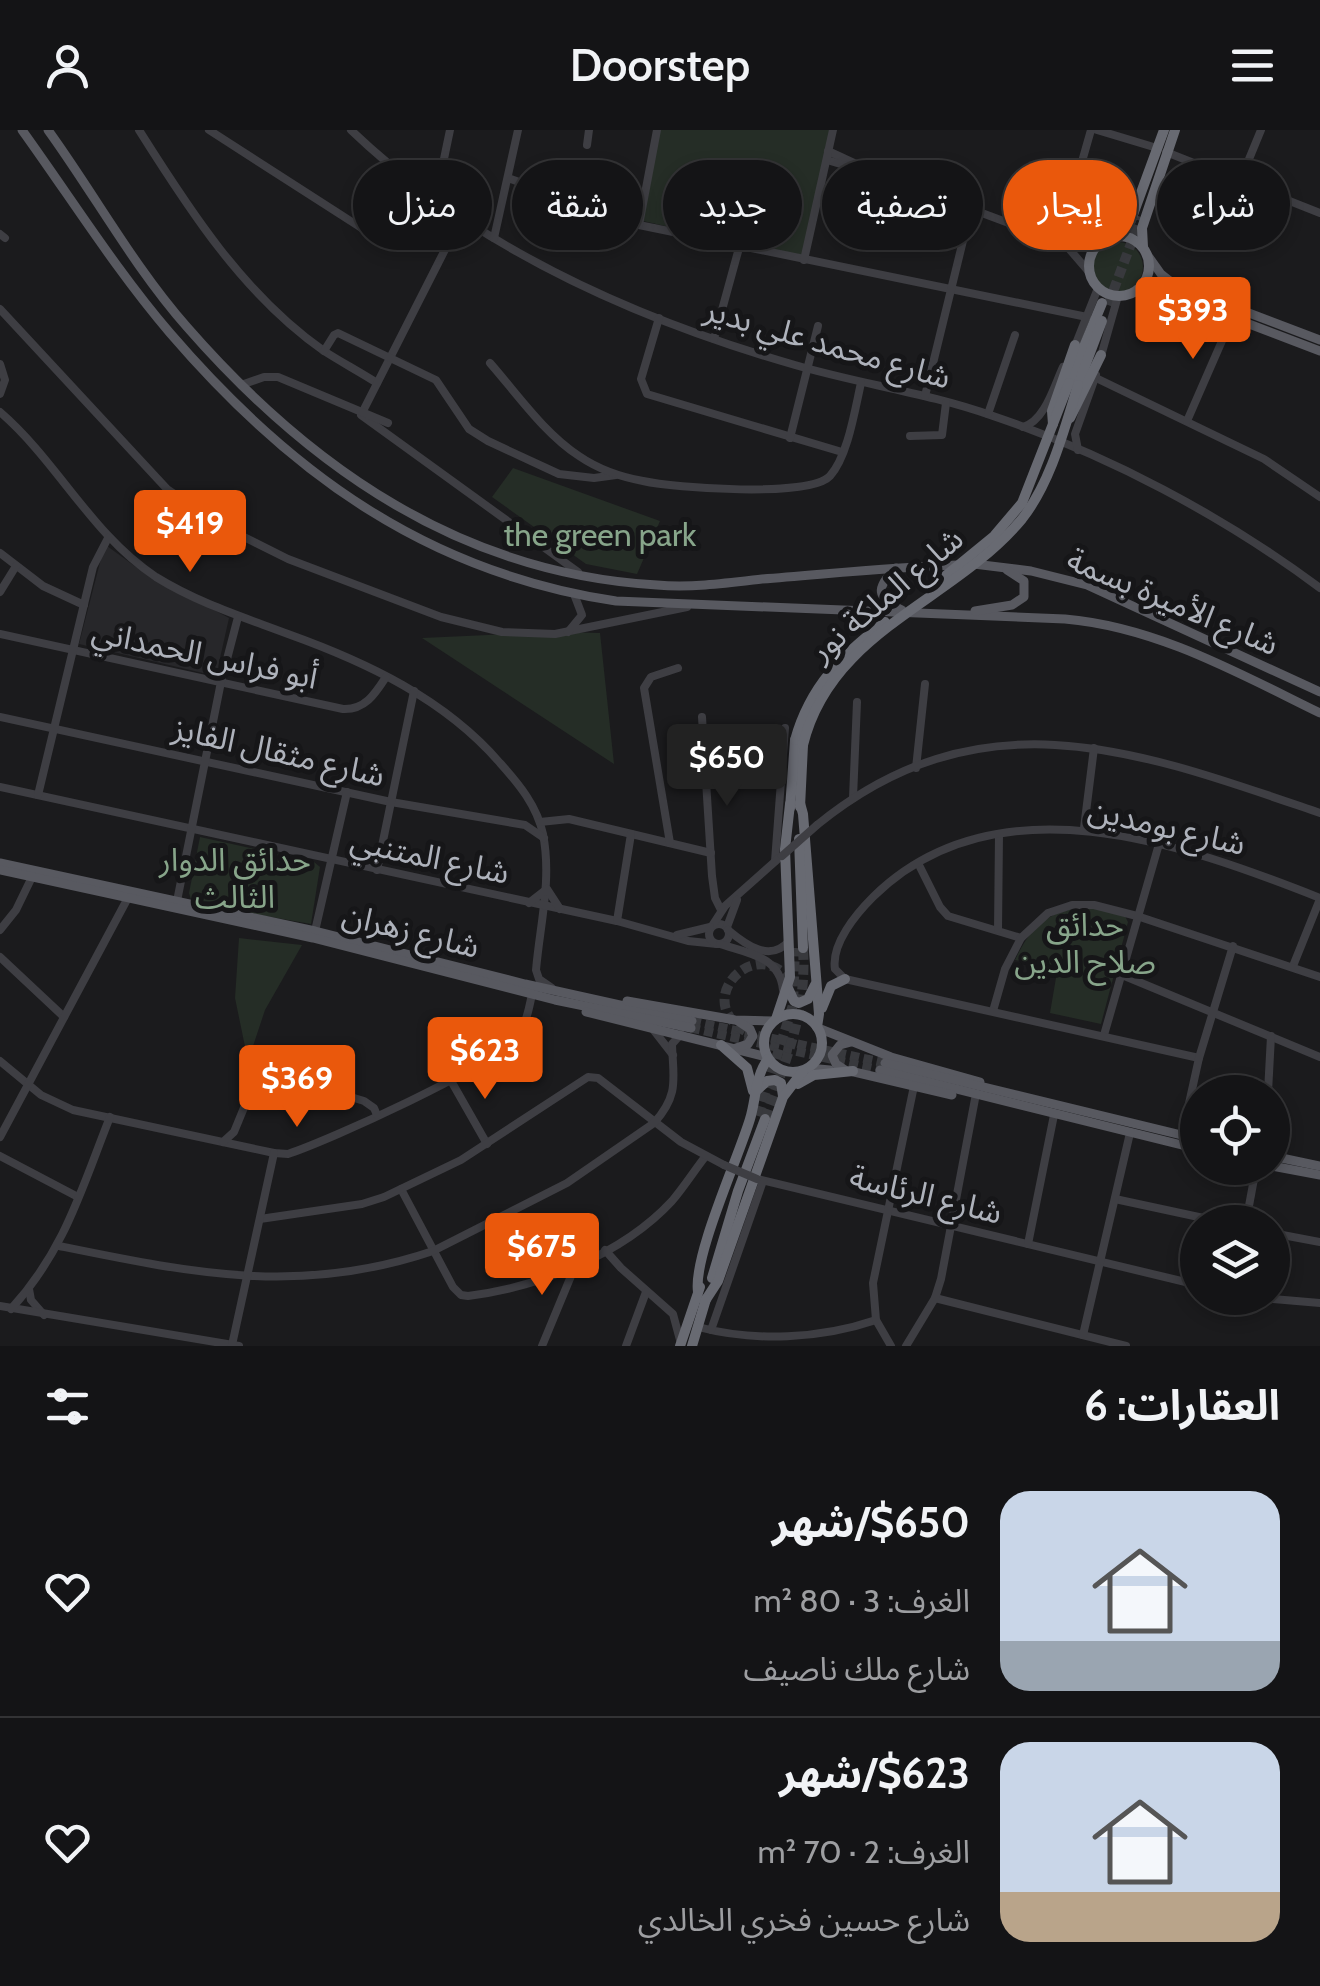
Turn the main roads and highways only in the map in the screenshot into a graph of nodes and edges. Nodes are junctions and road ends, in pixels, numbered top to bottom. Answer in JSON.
{"nodes":[{"id":1,"x":22,"y":130,"type":"edge"},
{"id":2,"x":48,"y":130,"type":"edge"},
{"id":3,"x":1164,"y":130,"type":"edge"},
{"id":4,"x":1175,"y":130,"type":"edge"},
{"id":5,"x":1162,"y":150,"type":"junction"},
{"id":6,"x":1137,"y":206,"type":"tunnel mouth"},
{"id":7,"x":1137,"y":244,"type":"edge"},
{"id":8,"x":1094,"y":250,"type":"edge"},
{"id":9,"x":1145,"y":250,"type":"junction"},
{"id":10,"x":1170,"y":282,"type":"junction"},
{"id":11,"x":1135,"y":292,"type":"junction"},
{"id":12,"x":1164,"y":293,"type":"junction"},
{"id":13,"x":1105,"y":304,"type":"tunnel mouth"},
{"id":14,"x":1320,"y":340,"type":"edge"},
{"id":15,"x":1075,"y":344,"type":"road end"},
{"id":16,"x":1320,"y":351,"type":"edge"},
{"id":17,"x":1101,"y":356,"type":"road end"},
{"id":18,"x":1071,"y":380,"type":"junction"},
{"id":19,"x":1066,"y":423,"type":"junction"},
{"id":20,"x":992,"y":565,"type":"junction"},
{"id":21,"x":899,"y":567,"type":"junction"},
{"id":22,"x":907,"y":612,"type":"junction"},
{"id":23,"x":948,"y":614,"type":"junction"},
{"id":24,"x":1320,"y":692,"type":"edge"},
{"id":25,"x":1320,"y":713,"type":"edge"},
{"id":26,"x":799,"y":742,"type":"junction"},
{"id":27,"x":795,"y":804,"type":"junction"},
{"id":28,"x":0,"y":866,"type":"edge"},
{"id":29,"x":129,"y":895,"type":"junction"},
{"id":30,"x":176,"y":906,"type":"junction"},
{"id":31,"x":846,"y":979,"type":"road end"},
{"id":32,"x":816,"y":984,"type":"junction"},
{"id":33,"x":786,"y":993,"type":"junction"},
{"id":34,"x":556,"y":996,"type":"junction"},
{"id":35,"x":578,"y":996,"type":"junction"},
{"id":36,"x":819,"y":1014,"type":"junction"},
{"id":37,"x":735,"y":1020,"type":"junction"},
{"id":38,"x":774,"y":1020,"type":"junction"},
{"id":39,"x":688,"y":1028,"type":"junction"},
{"id":40,"x":818,"y":1028,"type":"junction"},
{"id":41,"x":851,"y":1042,"type":"junction"},
{"id":42,"x":727,"y":1046,"type":"junction"},
{"id":43,"x":767,"y":1058,"type":"junction"},
{"id":44,"x":805,"y":1070,"type":"junction"},
{"id":45,"x":849,"y":1070,"type":"junction"},
{"id":46,"x":995,"y":1091,"type":"junction"},
{"id":47,"x":756,"y":1095,"type":"junction"},
{"id":48,"x":979,"y":1098,"type":"junction"},
{"id":49,"x":781,"y":1102,"type":"junction"},
{"id":50,"x":762,"y":1117,"type":"tunnel mouth"},
{"id":51,"x":1180,"y":1135,"type":"edge"},
{"id":52,"x":1180,"y":1144,"type":"edge"},
{"id":53,"x":1290,"y":1160,"type":"edge"},
{"id":54,"x":1320,"y":1166,"type":"edge"},
{"id":55,"x":1290,"y":1169,"type":"edge"},
{"id":56,"x":1320,"y":1175,"type":"edge"},
{"id":57,"x":702,"y":1297,"type":"junction"},
{"id":58,"x":684,"y":1345,"type":"edge"}],
"edges":[{"from":1,"to":22,"type":"main road","name":"شارع الأميرة بسمة"},
{"from":2,"to":21,"type":"main road","name":"شارع الأميرة بسمة"},
{"from":3,"to":5,"type":"highway"},
{"from":4,"to":5,"type":"highway"},
{"from":5,"to":6,"type":"highway"},
{"from":5,"to":9,"type":"highway"},
{"from":7,"to":9,"type":"highway"},
{"from":8,"to":11,"type":"highway"},
{"from":9,"to":10,"type":"main road"},
{"from":9,"to":11,"type":"highway"},
{"from":10,"to":12,"type":"main road"},
{"from":10,"to":14,"type":"main road"},
{"from":11,"to":12,"type":"main road"},
{"from":12,"to":16,"type":"main road"},
{"from":13,"to":18,"type":"highway","name":"شارع الملكة نور"},
{"from":15,"to":18,"type":"highway"},
{"from":17,"to":19,"type":"highway","bridge":true},
{"from":18,"to":19,"type":"highway","name":"شارع الملكة نور","bridge":true},
{"from":18,"to":26,"type":"highway","name":"شارع الملكة نور","bridge":true},
{"from":19,"to":26,"type":"highway","name":"شارع الملكة نور","bridge":true},
{"from":20,"to":21,"type":"main road","name":"شارع الأميرة بسمة"},
{"from":20,"to":23,"type":"main road"},
{"from":20,"to":24,"type":"main road","name":"شارع الأميرة بسمة"},
{"from":21,"to":22,"type":"main road"},
{"from":22,"to":23,"type":"main road","name":"شارع الأميرة بسمة"},
{"from":23,"to":25,"type":"main road","name":"شارع الأميرة بسمة"},
{"from":26,"to":27,"type":"highway","name":"شارع الملكة نور"},
{"from":27,"to":32,"type":"highway"},
{"from":27,"to":33,"type":"highway"},
{"from":28,"to":29,"type":"main road","name":"شارع زهران"},
{"from":28,"to":29,"type":"main road","name":"شارع زهران"},
{"from":29,"to":30,"type":"main road","name":"شارع زهران"},
{"from":30,"to":34,"type":"main road","name":"شارع زهران"},
{"from":30,"to":34,"type":"main road","name":"شارع زهران"},
{"from":31,"to":36,"type":"highway"},
{"from":32,"to":33,"type":"highway"},
{"from":32,"to":36,"type":"highway"},
{"from":33,"to":38,"type":"highway"},
{"from":34,"to":35,"type":"main road","name":"شارع زهران"},
{"from":34,"to":39,"type":"main road","name":"شارع زهران"},
{"from":34,"to":39,"type":"main road"},
{"from":35,"to":37,"type":"main road"},
{"from":35,"to":39,"type":"main road","name":"شارع زهران"},
{"from":36,"to":40,"type":"highway"},
{"from":37,"to":38,"type":"main road"},
{"from":37,"to":42,"type":"main road"},
{"from":38,"to":40,"type":"highway"},
{"from":38,"to":43,"type":"highway"},
{"from":39,"to":42,"type":"main road"},
{"from":40,"to":41,"type":"main road"},
{"from":40,"to":44,"type":"highway"},
{"from":41,"to":45,"type":"main road"},
{"from":41,"to":46,"type":"main road"},
{"from":42,"to":43,"type":"main road"},
{"from":42,"to":47,"type":"highway"},
{"from":43,"to":44,"type":"highway"},
{"from":43,"to":47,"type":"highway"},
{"from":44,"to":45,"type":"main road"},
{"from":44,"to":49,"type":"highway"},
{"from":45,"to":48,"type":"main road"},
{"from":45,"to":49,"type":"highway"},
{"from":46,"to":48,"type":"main road"},
{"from":46,"to":51,"type":"main road"},
{"from":47,"to":49,"type":"highway"},
{"from":47,"to":57,"type":"highway"},
{"from":48,"to":52,"type":"main road"},
{"from":49,"to":57,"type":"highway"},
{"from":50,"to":57,"type":"highway"},
{"from":53,"to":54,"type":"main road"},
{"from":55,"to":56,"type":"main road"},
{"from":57,"to":58,"type":"highway"},
{"from":57,"to":58,"type":"highway"}]}
